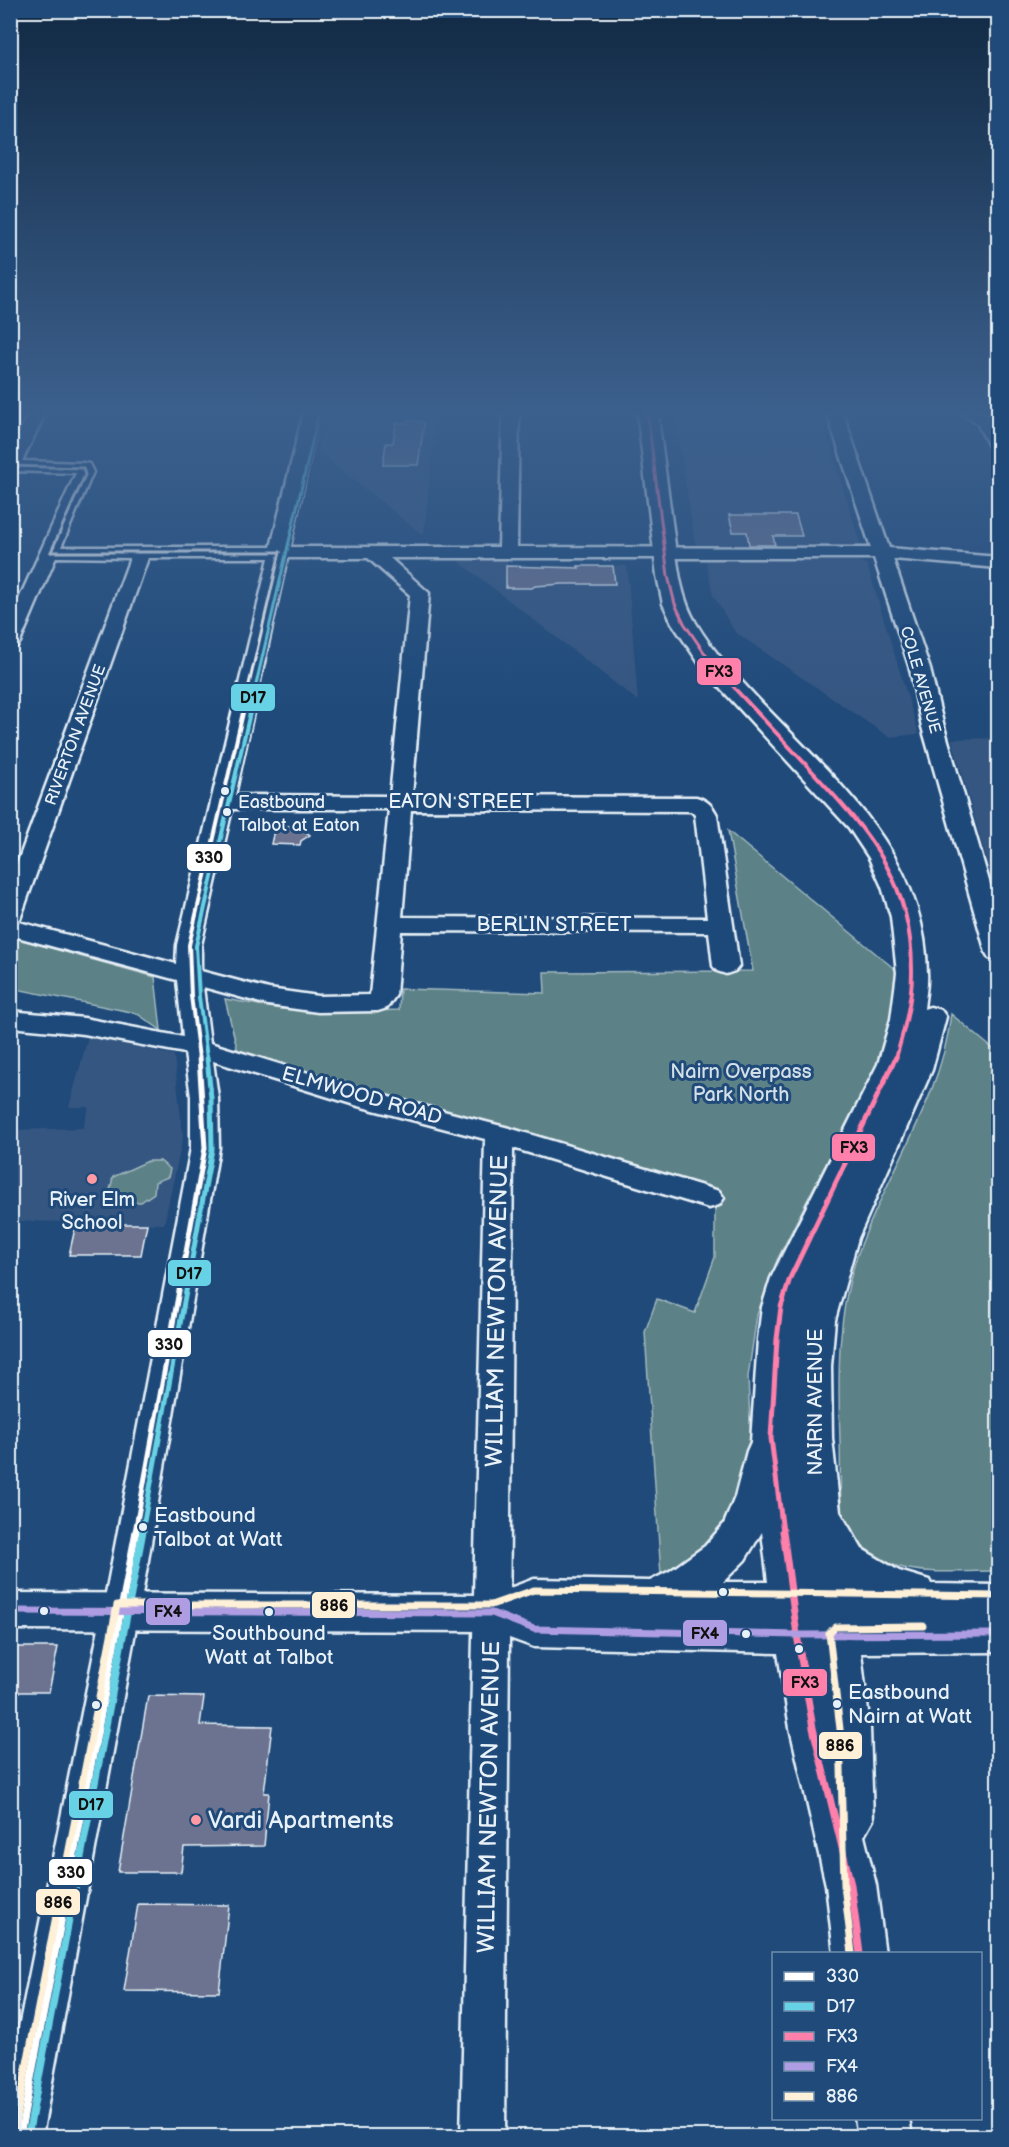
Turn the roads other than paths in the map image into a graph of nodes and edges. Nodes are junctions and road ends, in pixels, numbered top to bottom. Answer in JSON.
{"nodes":[{"id":1,"x":69,"y":510,"type":"edge"},
{"id":2,"x":289,"y":510,"type":"edge"},
{"id":3,"x":509,"y":510,"type":"edge"},
{"id":4,"x":670,"y":510,"type":"edge"},
{"id":5,"x":867,"y":510,"type":"edge"},
{"id":6,"x":135,"y":551,"type":"junction"},
{"id":7,"x":51,"y":552,"type":"junction"},
{"id":8,"x":280,"y":552,"type":"junction"},
{"id":9,"x":373,"y":553,"type":"junction"},
{"id":10,"x":508,"y":553,"type":"junction"},
{"id":11,"x":675,"y":554,"type":"junction"},
{"id":12,"x":882,"y":554,"type":"junction"},
{"id":13,"x":999,"y":562,"type":"edge"},
{"id":14,"x":10,"y":642,"type":"edge"},
{"id":15,"x":222,"y":802,"type":"junction"},
{"id":16,"x":401,"y":802,"type":"junction"},
{"id":17,"x":10,"y":918,"type":"edge"},
{"id":18,"x":389,"y":924,"type":"junction"},
{"id":19,"x":720,"y":925,"type":"junction"},
{"id":20,"x":10,"y":927,"type":"edge"},
{"id":21,"x":999,"y":953,"type":"edge"},
{"id":22,"x":726,"y":966,"type":"dead end"},
{"id":23,"x":188,"y":976,"type":"junction"},
{"id":24,"x":10,"y":1019,"type":"edge"},
{"id":25,"x":199,"y":1048,"type":"junction"},
{"id":26,"x":499,"y":1134,"type":"junction"},
{"id":27,"x":870,"y":1143,"type":"junction"},
{"id":28,"x":709,"y":1198,"type":"dead end"},
{"id":29,"x":771,"y":1438,"type":"junction"},
{"id":30,"x":818,"y":1508,"type":"junction"},
{"id":31,"x":652,"y":1599,"type":"junction"},
{"id":32,"x":945,"y":1602,"type":"junction"},
{"id":33,"x":999,"y":1602,"type":"edge"},
{"id":34,"x":10,"y":1611,"type":"edge"},
{"id":35,"x":121,"y":1612,"type":"junction"},
{"id":36,"x":492,"y":1612,"type":"junction"},
{"id":37,"x":814,"y":1617,"type":"junction"},
{"id":38,"x":999,"y":1634,"type":"edge"},
{"id":39,"x":860,"y":1952,"type":"edge"},
{"id":40,"x":882,"y":2120,"type":"edge"},
{"id":41,"x":20,"y":2136,"type":"edge"},
{"id":42,"x":483,"y":2136,"type":"edge"},
{"id":43,"x":885,"y":2136,"type":"edge"}],
"edges":[{"from":1,"to":7,"type":"street"},
{"from":2,"to":8,"type":"street"},
{"from":3,"to":10,"type":"street"},
{"from":4,"to":11,"type":"main road","name":"NAIRN AVENUE"},
{"from":5,"to":12,"type":"street","name":"COLE AVENUE"},
{"from":6,"to":7,"type":"street"},
{"from":6,"to":8,"type":"street"},
{"from":6,"to":17,"type":"street","name":"RIVERTON AVENUE"},
{"from":7,"to":14,"type":"street"},
{"from":8,"to":9,"type":"street"},
{"from":8,"to":15,"type":"street"},
{"from":9,"to":10,"type":"street"},
{"from":9,"to":16,"type":"street"},
{"from":10,"to":11,"type":"street"},
{"from":11,"to":12,"type":"street"},
{"from":11,"to":27,"type":"main road","name":"NAIRN AVENUE"},
{"from":12,"to":13,"type":"street"},
{"from":12,"to":21,"type":"street","name":"COLE AVENUE"},
{"from":15,"to":16,"type":"street","name":"EATON STREET"},
{"from":15,"to":23,"type":"street"},
{"from":16,"to":18,"type":"street"},
{"from":16,"to":19,"type":"street","name":"EATON STREET"},
{"from":18,"to":19,"type":"street","name":"BERLIN STREET"},
{"from":18,"to":23,"type":"street"},
{"from":19,"to":22,"type":"street"},
{"from":20,"to":23,"type":"street"},
{"from":23,"to":25,"type":"street"},
{"from":24,"to":25,"type":"street","name":"ELMWOOD ROAD"},
{"from":25,"to":26,"type":"street","name":"ELMWOOD ROAD"},
{"from":25,"to":35,"type":"street"},
{"from":26,"to":28,"type":"street","name":"ELMWOOD ROAD"},
{"from":26,"to":36,"type":"street","name":"WILLIAM NEWTON AVENUE"},
{"from":27,"to":29,"type":"main road","name":"NAIRN AVENUE"},
{"from":27,"to":30,"type":"main road","name":"NAIRN AVENUE"},
{"from":29,"to":31,"type":"main road"},
{"from":29,"to":37,"type":"main road","name":"NAIRN AVENUE"},
{"from":30,"to":32,"type":"main road"},
{"from":30,"to":37,"type":"main road","name":"NAIRN AVENUE"},
{"from":31,"to":36,"type":"main road"},
{"from":31,"to":37,"type":"main road"},
{"from":32,"to":33,"type":"main road"},
{"from":32,"to":37,"type":"main road"},
{"from":34,"to":35,"type":"main road"},
{"from":35,"to":36,"type":"main road"},
{"from":35,"to":41,"type":"street"},
{"from":36,"to":37,"type":"main road"},
{"from":36,"to":42,"type":"street","name":"WILLIAM NEWTON AVENUE"},
{"from":37,"to":38,"type":"main road"},
{"from":37,"to":39,"type":"main road","name":"NAIRN AVENUE"},
{"from":40,"to":43,"type":"main road"}]}
